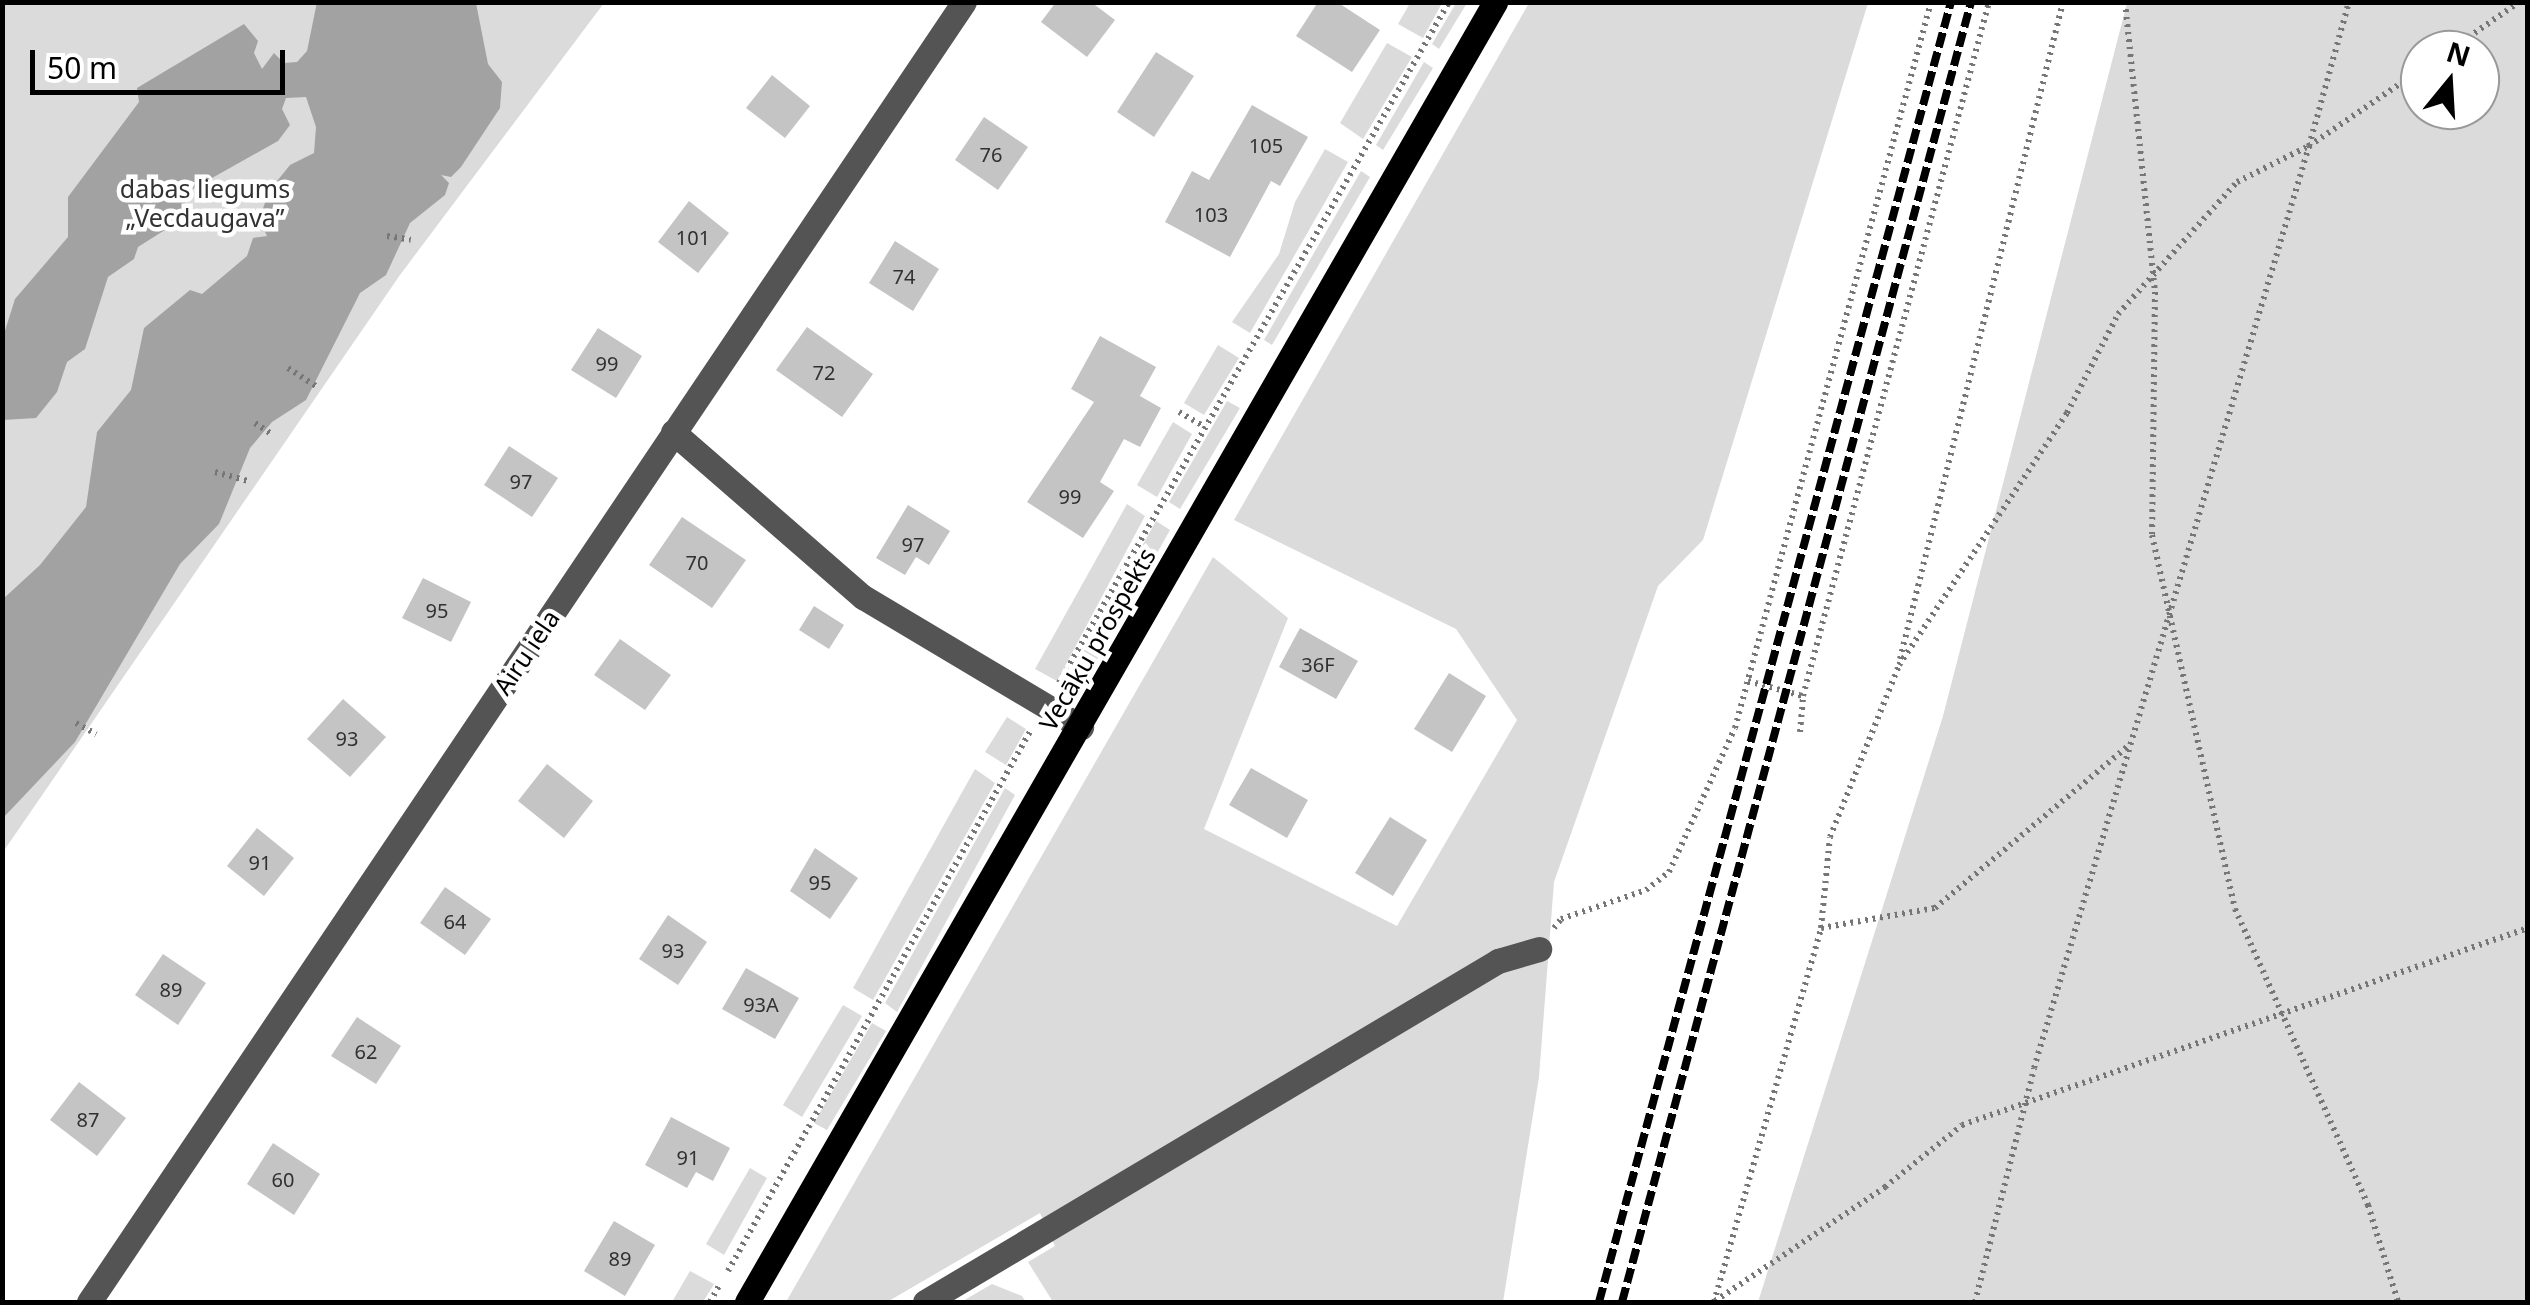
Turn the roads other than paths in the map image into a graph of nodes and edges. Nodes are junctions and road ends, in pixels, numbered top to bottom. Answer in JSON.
{"nodes":[{"id":1,"x":964,"y":2,"type":"edge"},
{"id":2,"x":1496,"y":2,"type":"edge"},
{"id":3,"x":673,"y":432,"type":"junction"},
{"id":4,"x":1081,"y":728,"type":"junction"},
{"id":5,"x":1538,"y":949,"type":"road end"},
{"id":6,"x":90,"y":1302,"type":"edge"},
{"id":7,"x":747,"y":1302,"type":"edge"},
{"id":8,"x":925,"y":1302,"type":"edge"}],
"edges":[{"from":1,"to":3,"type":"street","name":"Airu iela"},
{"from":2,"to":4,"type":"main road","name":"Vecāķu prospekts"},
{"from":3,"to":4,"type":"street"},
{"from":3,"to":6,"type":"street","name":"Airu iela"},
{"from":4,"to":7,"type":"main road","name":"Vecāķu prospekts"},
{"from":5,"to":8,"type":"street"}]}
